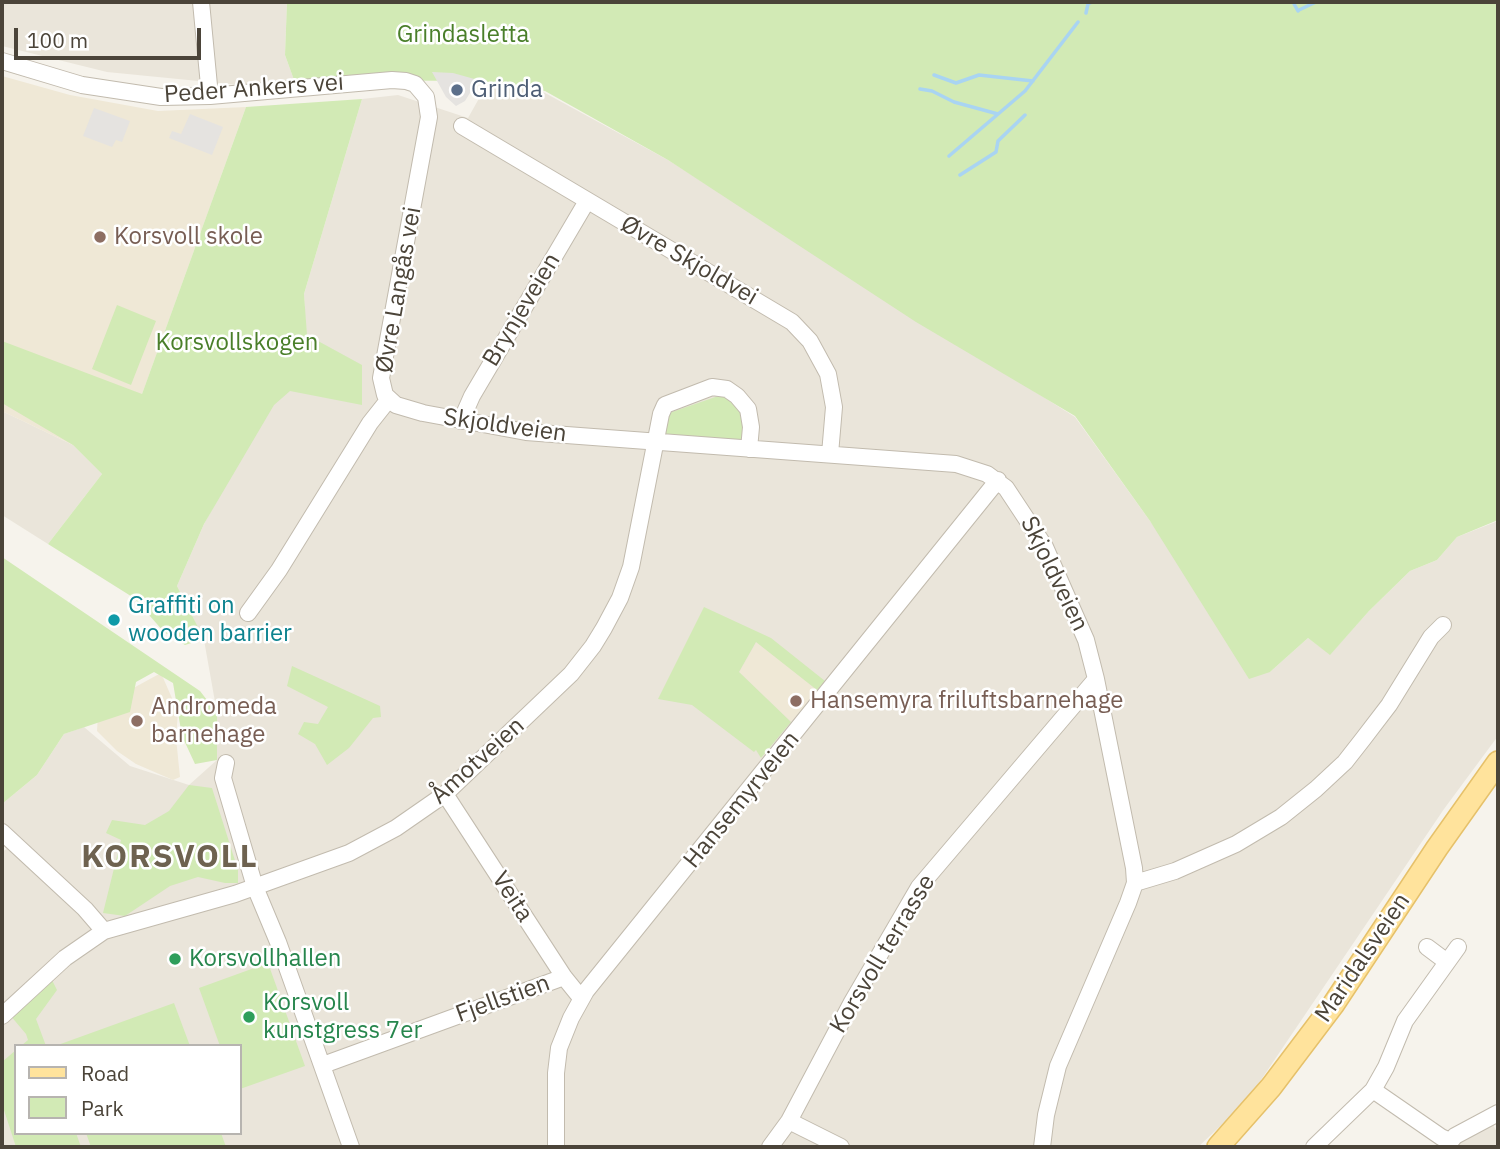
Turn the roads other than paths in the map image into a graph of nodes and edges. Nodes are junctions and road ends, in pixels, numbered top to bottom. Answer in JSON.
{"nodes":[{"id":1,"x":201,"y":2,"type":"edge"},
{"id":2,"x":2,"y":61,"type":"edge"},
{"id":3,"x":423,"y":93,"type":"joint"},
{"id":4,"x":210,"y":96,"type":"junction"},
{"id":5,"x":462,"y":126,"type":"dead end"},
{"id":6,"x":587,"y":201,"type":"junction"},
{"id":7,"x":389,"y":399,"type":"junction"},
{"id":8,"x":461,"y":421,"type":"junction"},
{"id":9,"x":656,"y":443,"type":"junction"},
{"id":10,"x":749,"y":449,"type":"junction"},
{"id":11,"x":830,"y":454,"type":"junction"},
{"id":12,"x":998,"y":480,"type":"junction"},
{"id":13,"x":248,"y":613,"type":"dead end"},
{"id":14,"x":1443,"y":625,"type":"dead end"},
{"id":15,"x":1097,"y":679,"type":"junction"},
{"id":16,"x":1498,"y":762,"type":"edge"},
{"id":17,"x":226,"y":763,"type":"dead end"},
{"id":18,"x":445,"y":794,"type":"junction"},
{"id":19,"x":2,"y":832,"type":"edge"},
{"id":20,"x":1135,"y":883,"type":"junction"},
{"id":21,"x":255,"y":887,"type":"junction"},
{"id":22,"x":104,"y":930,"type":"junction"},
{"id":23,"x":1427,"y":947,"type":"dead end"},
{"id":24,"x":1458,"y":947,"type":"dead end"},
{"id":25,"x":1447,"y":962,"type":"junction"},
{"id":26,"x":564,"y":977,"type":"junction"},
{"id":27,"x":581,"y":998,"type":"junction"},
{"id":28,"x":2,"y":1016,"type":"edge"},
{"id":29,"x":323,"y":1065,"type":"junction"},
{"id":30,"x":1373,"y":1090,"type":"junction"},
{"id":31,"x":1498,"y":1114,"type":"edge"},
{"id":32,"x":789,"y":1121,"type":"junction"},
{"id":33,"x":1448,"y":1144,"type":"edge"},
{"id":34,"x":351,"y":1147,"type":"edge"},
{"id":35,"x":556,"y":1147,"type":"edge"},
{"id":36,"x":770,"y":1147,"type":"edge"},
{"id":37,"x":841,"y":1147,"type":"edge"},
{"id":38,"x":1042,"y":1147,"type":"edge"},
{"id":39,"x":1218,"y":1147,"type":"edge"},
{"id":40,"x":1314,"y":1147,"type":"edge"}],
"edges":[{"from":1,"to":4,"type":"street"},
{"from":2,"to":4,"type":"street","name":"Peder Ankers vei"},
{"from":3,"to":4,"type":"street","name":"Peder Ankers vei"},
{"from":3,"to":7,"type":"street","name":"Øvre Langås vei"},
{"from":5,"to":6,"type":"street","name":"Øvre Skjoldvei"},
{"from":6,"to":8,"type":"street","name":"Brynjeveien"},
{"from":6,"to":11,"type":"street","name":"Øvre Skjoldvei"},
{"from":7,"to":8,"type":"street","name":"Skjoldveien"},
{"from":7,"to":13,"type":"street","name":"Øvre Langås vei"},
{"from":8,"to":9,"type":"street","name":"Skjoldveien"},
{"from":9,"to":10,"type":"street","name":"Skjoldveien"},
{"from":9,"to":10,"type":"street","name":"Åmotveien"},
{"from":9,"to":18,"type":"street","name":"Åmotveien"},
{"from":10,"to":11,"type":"street","name":"Skjoldveien"},
{"from":11,"to":12,"type":"street","name":"Skjoldveien"},
{"from":12,"to":15,"type":"street","name":"Skjoldveien"},
{"from":12,"to":27,"type":"street","name":"Hansemyrveien"},
{"from":14,"to":20,"type":"street"},
{"from":15,"to":20,"type":"street","name":"Skjoldveien"},
{"from":15,"to":32,"type":"street","name":"Korsvoll terrasse"},
{"from":16,"to":39,"type":"main road","name":"Maridalsveien"},
{"from":17,"to":21,"type":"street"},
{"from":18,"to":21,"type":"street","name":"Åmotveien"},
{"from":18,"to":26,"type":"street","name":"Veita"},
{"from":19,"to":22,"type":"street"},
{"from":20,"to":38,"type":"street"},
{"from":21,"to":22,"type":"street","name":"Åmotveien"},
{"from":21,"to":29,"type":"street"},
{"from":22,"to":28,"type":"street","name":"Åmotveien"},
{"from":23,"to":25,"type":"street"},
{"from":24,"to":25,"type":"street"},
{"from":25,"to":30,"type":"street"},
{"from":26,"to":27,"type":"street","name":"Veita"},
{"from":26,"to":29,"type":"street","name":"Fjellstien"},
{"from":27,"to":35,"type":"street","name":"Hansemyrveien"},
{"from":29,"to":34,"type":"street"},
{"from":30,"to":33,"type":"street"},
{"from":30,"to":40,"type":"street"},
{"from":31,"to":33,"type":"street"},
{"from":32,"to":36,"type":"street","name":"Korsvoll terrasse"},
{"from":32,"to":37,"type":"street"}]}
